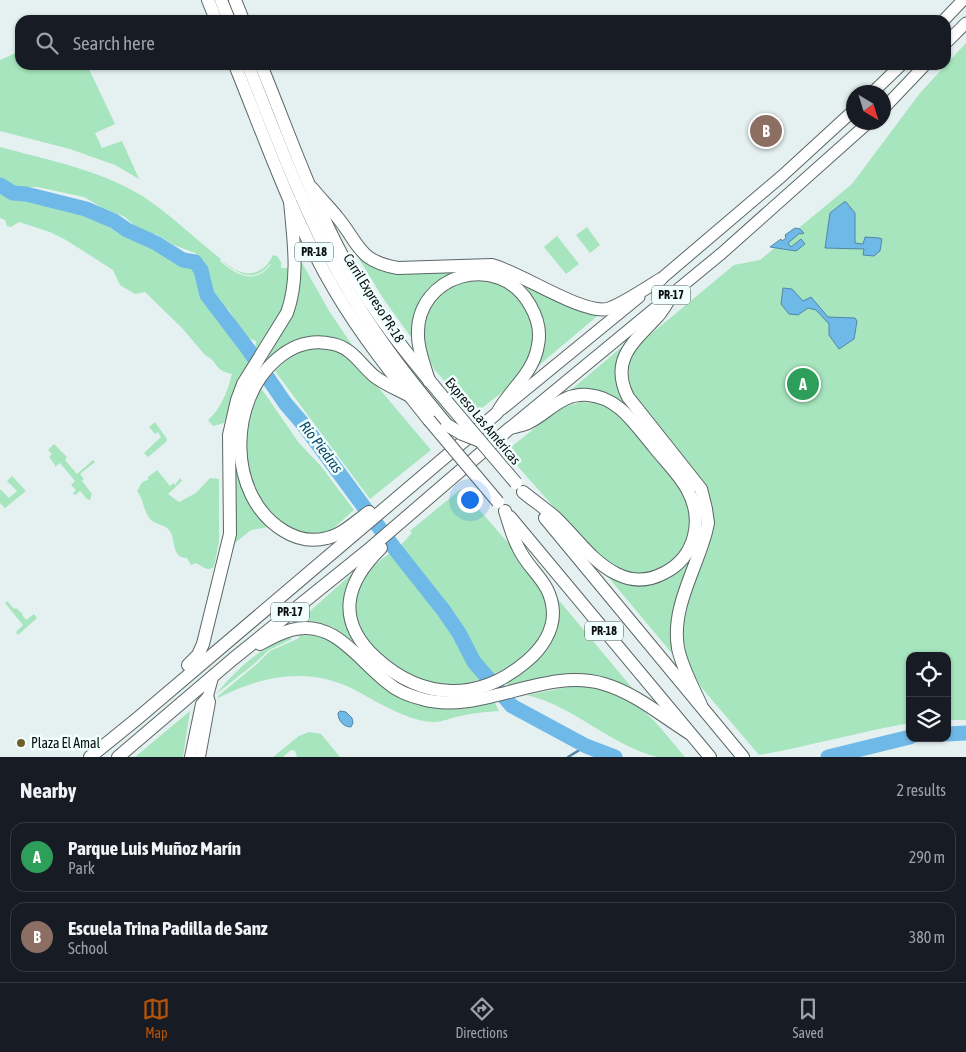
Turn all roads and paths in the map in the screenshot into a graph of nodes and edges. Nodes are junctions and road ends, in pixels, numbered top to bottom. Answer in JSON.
{"nodes":[{"id":1,"x":208,"y":0,"type":"edge"},
{"id":2,"x":221,"y":0,"type":"edge"},
{"id":3,"x":235,"y":0,"type":"edge"},
{"id":4,"x":962,"y":1,"type":"edge"},
{"id":5,"x":214,"y":15,"type":"edge"},
{"id":6,"x":227,"y":15,"type":"edge"},
{"id":7,"x":241,"y":15,"type":"edge"},
{"id":8,"x":949,"y":15,"type":"edge"},
{"id":9,"x":966,"y":22,"type":"edge"},
{"id":10,"x":951,"y":38,"type":"edge"},
{"id":11,"x":237,"y":70,"type":"edge"},
{"id":12,"x":250,"y":70,"type":"edge"},
{"id":13,"x":263,"y":70,"type":"edge"},
{"id":14,"x":896,"y":70,"type":"edge"},
{"id":15,"x":921,"y":70,"type":"edge"},
{"id":16,"x":880,"y":85,"type":"edge"},
{"id":17,"x":891,"y":101,"type":"edge"},
{"id":18,"x":846,"y":117,"type":"edge"},
{"id":19,"x":860,"y":130,"type":"edge"},
{"id":20,"x":312,"y":188,"type":"junction"},
{"id":21,"x":290,"y":201,"type":"junction"},
{"id":22,"x":661,"y":279,"type":"junction"},
{"id":23,"x":673,"y":293,"type":"junction"},
{"id":24,"x":429,"y":380,"type":"junction"},
{"id":25,"x":248,"y":388,"type":"junction"},
{"id":26,"x":410,"y":396,"type":"junction"},
{"id":27,"x":497,"y":413,"type":"junction"},
{"id":28,"x":433,"y":417,"type":"junction"},
{"id":29,"x":447,"y":425,"type":"junction"},
{"id":30,"x":510,"y":428,"type":"junction"},
{"id":31,"x":480,"y":441,"type":"junction"},
{"id":32,"x":460,"y":457,"type":"junction"},
{"id":33,"x":520,"y":488,"type":"junction"},
{"id":34,"x":502,"y":506,"type":"junction"},
{"id":35,"x":350,"y":531,"type":"junction"},
{"id":36,"x":227,"y":550,"type":"junction"},
{"id":37,"x":369,"y":554,"type":"junction"},
{"id":38,"x":211,"y":654,"type":"junction"},
{"id":39,"x":233,"y":659,"type":"junction"},
{"id":40,"x":214,"y":674,"type":"junction"},
{"id":41,"x":471,"y":695,"type":"junction"},
{"id":42,"x":208,"y":696,"type":"junction"},
{"id":43,"x":701,"y":705,"type":"junction"},
{"id":44,"x":138,"y":718,"type":"junction"},
{"id":45,"x":689,"y":733,"type":"junction"},
{"id":46,"x":707,"y":753,"type":"edge"},
{"id":47,"x":90,"y":757,"type":"edge"},
{"id":48,"x":118,"y":757,"type":"edge"},
{"id":49,"x":190,"y":757,"type":"edge"},
{"id":50,"x":200,"y":757,"type":"edge"},
{"id":51,"x":743,"y":757,"type":"edge"}],
"edges":[{"from":1,"to":5,"type":"highway"},
{"from":2,"to":6,"type":"highway"},
{"from":3,"to":7,"type":"highway"},
{"from":4,"to":8,"type":"main road"},
{"from":9,"to":10,"type":"main road"},
{"from":11,"to":21,"type":"highway","number":"PR-18"},
{"from":12,"to":28,"type":"highway","name":"Carril Expreso PR-18"},
{"from":13,"to":20,"type":"highway","name":"Expreso Las Américas","number":"PR-18"},
{"from":14,"to":16,"type":"main road"},
{"from":15,"to":17,"type":"main road"},
{"from":18,"to":22,"type":"main road","number":"PR-17"},
{"from":19,"to":23,"type":"main road","number":"PR-17"},
{"from":20,"to":22,"type":"highway"},
{"from":20,"to":24,"type":"highway","name":"Expreso Las Américas","number":"PR-18"},
{"from":21,"to":25,"type":"highway"},
{"from":21,"to":26,"type":"highway","number":"PR-18"},
{"from":22,"to":27,"type":"main road","number":"PR-17"},
{"from":23,"to":30,"type":"main road","number":"PR-17"},
{"from":23,"to":43,"type":"highway"},
{"from":24,"to":27,"type":"highway"},
{"from":24,"to":31,"type":"highway","name":"Expreso Las Américas","number":"PR-18","bridge":true},
{"from":25,"to":26,"type":"highway"},
{"from":25,"to":35,"type":"highway"},
{"from":25,"to":36,"type":"highway"},
{"from":26,"to":28,"type":"highway","number":"PR-18"},
{"from":27,"to":35,"type":"highway","number":"PR-17"},
{"from":28,"to":29,"type":"highway","name":"Carril Expreso PR-18"},
{"from":28,"to":32,"type":"highway","number":"PR-18","bridge":true},
{"from":29,"to":31,"type":"highway","bridge":true},
{"from":29,"to":32,"type":"highway","bridge":true},
{"from":30,"to":33,"type":"highway"},
{"from":30,"to":37,"type":"highway","number":"PR-17"},
{"from":31,"to":33,"type":"highway","name":"Expreso Las Américas","number":"PR-18","bridge":true},
{"from":32,"to":34,"type":"highway","number":"PR-18","bridge":true},
{"from":33,"to":43,"type":"highway","name":"Expreso Las Américas","number":"PR-18"},
{"from":34,"to":41,"type":"highway"},
{"from":34,"to":45,"type":"highway","number":"PR-18"},
{"from":35,"to":38,"type":"highway","number":"PR-17"},
{"from":36,"to":38,"type":"highway"},
{"from":36,"to":44,"type":"highway"},
{"from":37,"to":39,"type":"highway","number":"PR-17"},
{"from":37,"to":41,"type":"highway"},
{"from":38,"to":44,"type":"highway","number":"PR-17"},
{"from":39,"to":40,"type":"highway","number":"PR-17"},
{"from":39,"to":41,"type":"highway"},
{"from":40,"to":42,"type":"street"},
{"from":40,"to":48,"type":"highway","number":"PR-17"},
{"from":41,"to":45,"type":"highway"},
{"from":42,"to":49,"type":"street"},
{"from":42,"to":50,"type":"street"},
{"from":43,"to":51,"type":"highway","name":"Expreso Las Américas","number":"PR-18"},
{"from":44,"to":47,"type":"highway","number":"PR-17"},
{"from":45,"to":46,"type":"highway","number":"PR-18"}]}
